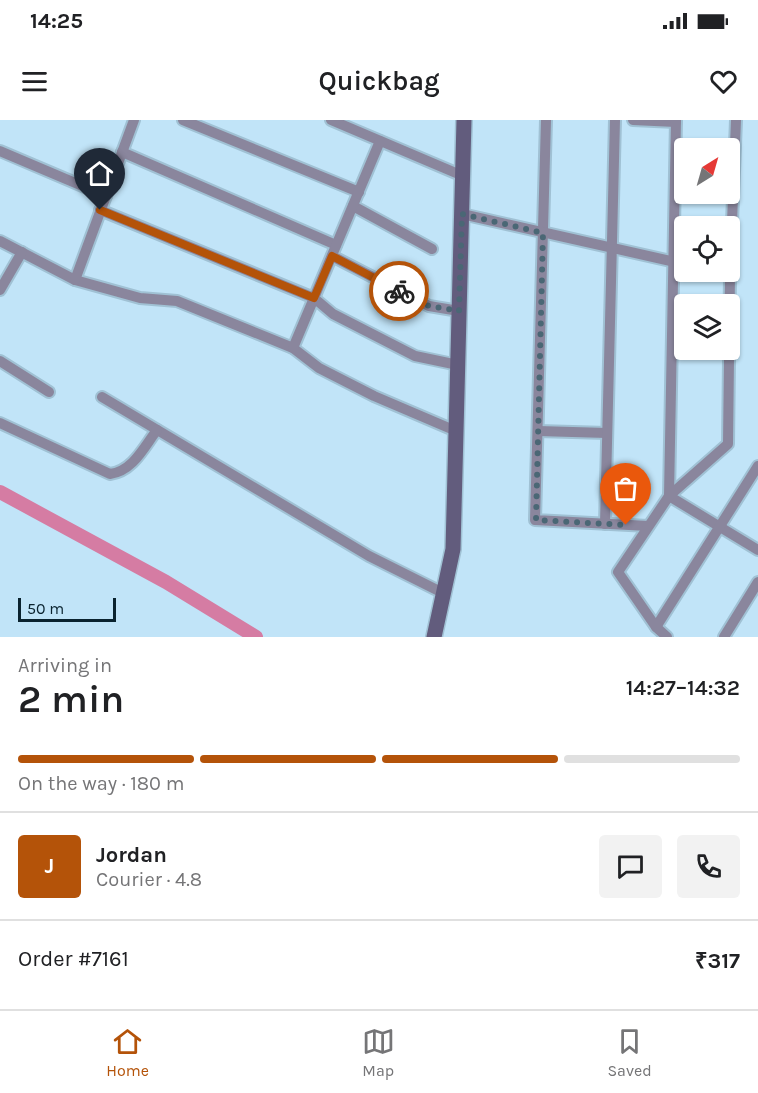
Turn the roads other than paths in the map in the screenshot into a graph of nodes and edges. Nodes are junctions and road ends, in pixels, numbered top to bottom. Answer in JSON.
{"nodes":[{"id":1,"x":134,"y":120,"type":"edge"},
{"id":2,"x":183,"y":120,"type":"edge"},
{"id":3,"x":331,"y":120,"type":"edge"},
{"id":4,"x":464,"y":120,"type":"edge"},
{"id":5,"x":546,"y":120,"type":"edge"},
{"id":6,"x":615,"y":120,"type":"edge"},
{"id":7,"x":633,"y":120,"type":"edge"},
{"id":8,"x":736,"y":120,"type":"edge"},
{"id":9,"x":676,"y":121,"type":"edge"},
{"id":10,"x":380,"y":141,"type":"junction"},
{"id":11,"x":0,"y":152,"type":"edge"},
{"id":12,"x":122,"y":152,"type":"junction"},
{"id":13,"x":463,"y":176,"type":"junction"},
{"id":14,"x":359,"y":192,"type":"junction"},
{"id":15,"x":106,"y":196,"type":"junction"},
{"id":16,"x":353,"y":206,"type":"junction"},
{"id":17,"x":100,"y":210,"type":"junction"},
{"id":18,"x":462,"y":214,"type":"junction"},
{"id":19,"x":678,"y":216,"type":"edge"},
{"id":20,"x":732,"y":216,"type":"edge"},
{"id":21,"x":543,"y":233,"type":"junction"},
{"id":22,"x":0,"y":241,"type":"edge"},
{"id":23,"x":336,"y":245,"type":"junction"},
{"id":24,"x":612,"y":248,"type":"junction"},
{"id":25,"x":432,"y":249,"type":"dead end"},
{"id":26,"x":22,"y":252,"type":"junction"},
{"id":27,"x":332,"y":256,"type":"junction"},
{"id":28,"x":674,"y":262,"type":"edge"},
{"id":29,"x":75,"y":280,"type":"junction"},
{"id":30,"x":678,"y":282,"type":"edge"},
{"id":31,"x":730,"y":282,"type":"edge"},
{"id":32,"x":0,"y":290,"type":"edge"},
{"id":33,"x":314,"y":298,"type":"junction"},
{"id":34,"x":459,"y":311,"type":"junction"},
{"id":35,"x":293,"y":348,"type":"junction"},
{"id":36,"x":0,"y":361,"type":"edge"},
{"id":37,"x":458,"y":365,"type":"junction"},
{"id":38,"x":49,"y":392,"type":"dead end"},
{"id":39,"x":102,"y":397,"type":"dead end"},
{"id":40,"x":0,"y":423,"type":"edge"},
{"id":41,"x":157,"y":430,"type":"junction"},
{"id":42,"x":456,"y":431,"type":"junction"},
{"id":43,"x":538,"y":431,"type":"junction"},
{"id":44,"x":607,"y":433,"type":"junction"},
{"id":45,"x":758,"y":466,"type":"edge"},
{"id":46,"x":669,"y":496,"type":"junction"},
{"id":47,"x":605,"y":524,"type":"junction"},
{"id":48,"x":648,"y":525,"type":"junction"},
{"id":49,"x":720,"y":527,"type":"junction"},
{"id":50,"x":758,"y":550,"type":"edge"},
{"id":51,"x":758,"y":582,"type":"edge"},
{"id":52,"x":443,"y":593,"type":"junction"},
{"id":53,"x":656,"y":627,"type":"junction"},
{"id":54,"x":434,"y":637,"type":"edge"},
{"id":55,"x":667,"y":637,"type":"edge"},
{"id":56,"x":724,"y":637,"type":"edge"}],
"edges":[{"from":1,"to":12,"type":"street"},
{"from":2,"to":14,"type":"street"},
{"from":3,"to":10,"type":"street"},
{"from":4,"to":13,"type":"street"},
{"from":5,"to":21,"type":"street"},
{"from":6,"to":24,"type":"street"},
{"from":7,"to":9,"type":"street"},
{"from":8,"to":20,"type":"street"},
{"from":9,"to":19,"type":"street"},
{"from":10,"to":13,"type":"street"},
{"from":10,"to":14,"type":"street"},
{"from":11,"to":15,"type":"street"},
{"from":12,"to":15,"type":"street"},
{"from":12,"to":23,"type":"street"},
{"from":13,"to":18,"type":"street"},
{"from":14,"to":16,"type":"street"},
{"from":15,"to":17,"type":"street"},
{"from":16,"to":23,"type":"street"},
{"from":16,"to":25,"type":"street"},
{"from":17,"to":29,"type":"street"},
{"from":17,"to":33,"type":"street"},
{"from":18,"to":21,"type":"street"},
{"from":18,"to":34,"type":"street"},
{"from":21,"to":24,"type":"street"},
{"from":21,"to":43,"type":"street"},
{"from":22,"to":26,"type":"street"},
{"from":23,"to":27,"type":"street"},
{"from":24,"to":28,"type":"street"},
{"from":24,"to":44,"type":"street"},
{"from":26,"to":29,"type":"street"},
{"from":26,"to":32,"type":"street"},
{"from":27,"to":33,"type":"street"},
{"from":27,"to":34,"type":"street"},
{"from":29,"to":35,"type":"street"},
{"from":30,"to":46,"type":"street"},
{"from":31,"to":46,"type":"street"},
{"from":33,"to":35,"type":"street"},
{"from":33,"to":37,"type":"street"},
{"from":34,"to":37,"type":"street"},
{"from":35,"to":42,"type":"street"},
{"from":36,"to":38,"type":"street"},
{"from":37,"to":42,"type":"street"},
{"from":39,"to":41,"type":"street"},
{"from":40,"to":41,"type":"street"},
{"from":41,"to":52,"type":"street"},
{"from":42,"to":52,"type":"street"},
{"from":43,"to":44,"type":"street"},
{"from":43,"to":47,"type":"street"},
{"from":44,"to":47,"type":"street"},
{"from":45,"to":49,"type":"street"},
{"from":46,"to":48,"type":"street"},
{"from":46,"to":49,"type":"street"},
{"from":47,"to":48,"type":"street"},
{"from":48,"to":53,"type":"street"},
{"from":49,"to":50,"type":"street"},
{"from":49,"to":53,"type":"street"},
{"from":51,"to":56,"type":"street"},
{"from":52,"to":54,"type":"street"},
{"from":53,"to":55,"type":"street"}]}
